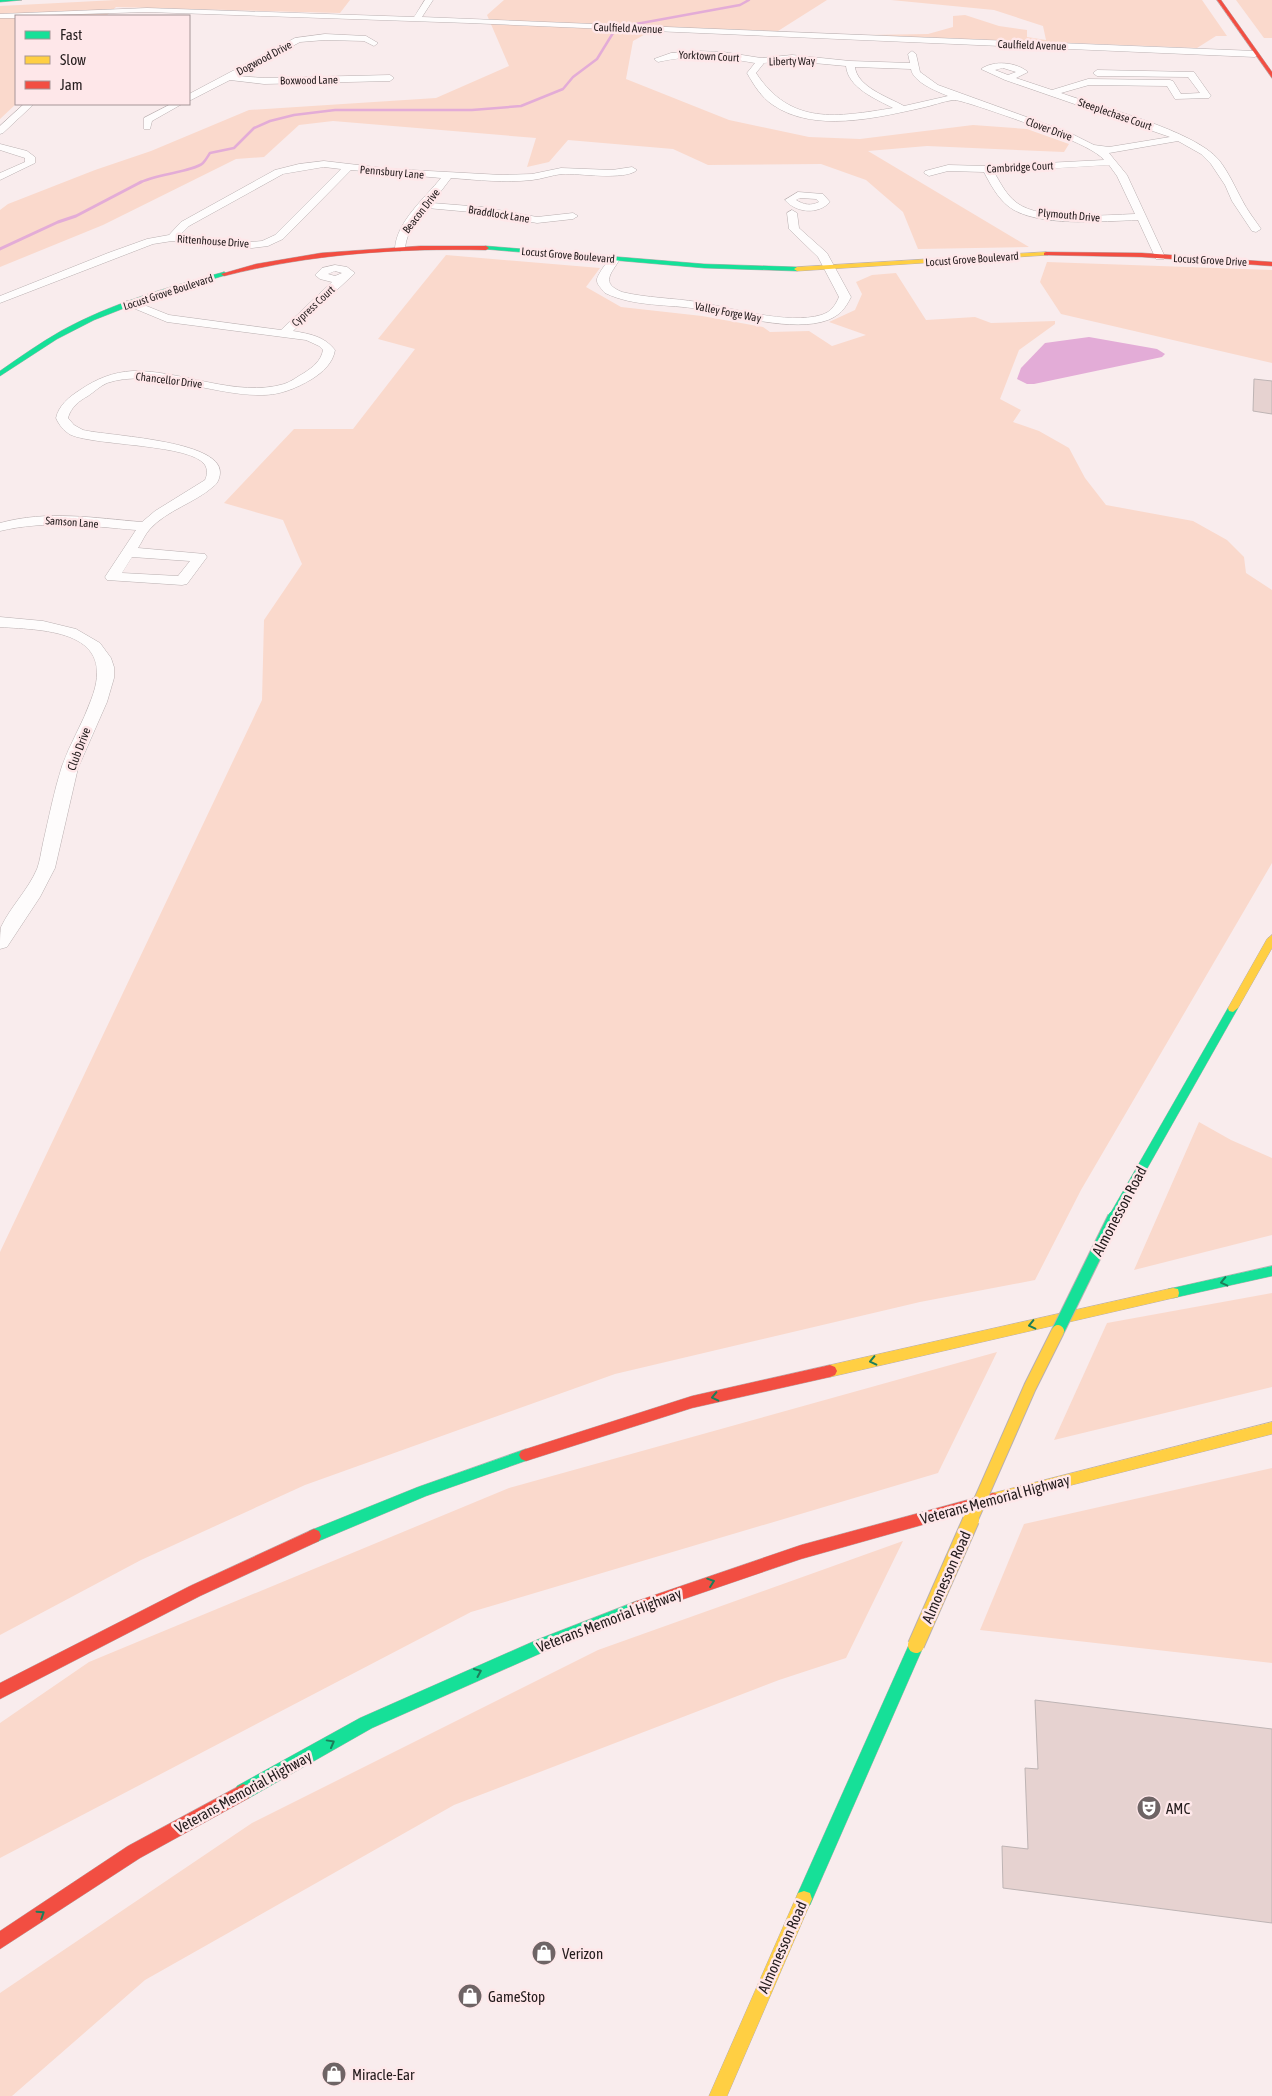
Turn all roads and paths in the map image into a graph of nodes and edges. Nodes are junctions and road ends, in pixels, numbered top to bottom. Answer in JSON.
{"nodes":[{"id":1,"x":20,"y":0,"type":"edge"},
{"id":2,"x":430,"y":0,"type":"edge"},
{"id":3,"x":1219,"y":0,"type":"edge"},
{"id":4,"x":0,"y":1,"type":"edge"},
{"id":5,"x":109,"y":13,"type":"edge"},
{"id":6,"x":126,"y":13,"type":"edge"},
{"id":7,"x":36,"y":15,"type":"edge"},
{"id":8,"x":0,"y":16,"type":"edge"},
{"id":9,"x":15,"y":16,"type":"edge"},
{"id":10,"x":416,"y":19,"type":"junction"},
{"id":11,"x":914,"y":41,"type":"junction"},
{"id":12,"x":374,"y":43,"type":"dead end"},
{"id":13,"x":1255,"y":54,"type":"junction"},
{"id":14,"x":658,"y":59,"type":"dead end"},
{"id":15,"x":761,"y":61,"type":"junction"},
{"id":16,"x":850,"y":64,"type":"junction"},
{"id":17,"x":913,"y":66,"type":"junction"},
{"id":18,"x":1096,"y":74,"type":"junction"},
{"id":19,"x":1272,"y":76,"type":"edge"},
{"id":20,"x":227,"y":77,"type":"junction"},
{"id":21,"x":390,"y":78,"type":"dead end"},
{"id":22,"x":1008,"y":78,"type":"dead end"},
{"id":23,"x":1052,"y":93,"type":"junction"},
{"id":24,"x":956,"y":96,"type":"junction"},
{"id":25,"x":190,"y":97,"type":"edge"},
{"id":26,"x":28,"y":105,"type":"edge"},
{"id":27,"x":175,"y":105,"type":"edge"},
{"id":28,"x":902,"y":109,"type":"junction"},
{"id":29,"x":147,"y":127,"type":"dead end"},
{"id":30,"x":0,"y":131,"type":"edge"},
{"id":31,"x":1177,"y":136,"type":"junction"},
{"id":32,"x":0,"y":147,"type":"edge"},
{"id":33,"x":1094,"y":148,"type":"junction"},
{"id":34,"x":1113,"y":162,"type":"junction"},
{"id":35,"x":348,"y":168,"type":"junction"},
{"id":36,"x":987,"y":169,"type":"junction"},
{"id":37,"x":632,"y":170,"type":"dead end"},
{"id":38,"x":929,"y":173,"type":"dead end"},
{"id":39,"x":448,"y":176,"type":"junction"},
{"id":40,"x":0,"y":180,"type":"edge"},
{"id":41,"x":424,"y":205,"type":"junction"},
{"id":42,"x":792,"y":208,"type":"junction"},
{"id":43,"x":573,"y":216,"type":"dead end"},
{"id":44,"x":1140,"y":217,"type":"junction"},
{"id":45,"x":1256,"y":229,"type":"dead end"},
{"id":46,"x":172,"y":238,"type":"junction"},
{"id":47,"x":400,"y":248,"type":"junction"},
{"id":48,"x":1160,"y":257,"type":"junction"},
{"id":49,"x":614,"y":259,"type":"junction"},
{"id":50,"x":1268,"y":263,"type":"edge"},
{"id":51,"x":832,"y":268,"type":"junction"},
{"id":52,"x":338,"y":279,"type":"dead end"},
{"id":53,"x":0,"y":300,"type":"edge"},
{"id":54,"x":130,"y":303,"type":"junction"},
{"id":55,"x":284,"y":334,"type":"junction"},
{"id":56,"x":0,"y":374,"type":"edge"},
{"id":57,"x":145,"y":526,"type":"junction"},
{"id":58,"x":0,"y":527,"type":"edge"},
{"id":59,"x":129,"y":552,"type":"junction"},
{"id":60,"x":0,"y":622,"type":"edge"},
{"id":61,"x":1272,"y":939,"type":"edge"},
{"id":62,"x":0,"y":942,"type":"edge"},
{"id":63,"x":1272,"y":1271,"type":"edge"},
{"id":64,"x":1272,"y":1428,"type":"edge"},
{"id":65,"x":0,"y":1691,"type":"edge"},
{"id":66,"x":0,"y":1941,"type":"edge"},
{"id":67,"x":718,"y":2096,"type":"edge"}],
"edges":[{"from":1,"to":4,"type":"main road"},
{"from":2,"to":10,"type":"street"},
{"from":3,"to":13,"type":"main road"},
{"from":5,"to":6,"type":"street","name":"Caulfield Avenue"},
{"from":5,"to":7,"type":"street","name":"Caulfield Avenue"},
{"from":6,"to":10,"type":"street","name":"Caulfield Avenue"},
{"from":8,"to":9,"type":"street","name":"Caulfield Avenue"},
{"from":10,"to":11,"type":"street","name":"Caulfield Avenue"},
{"from":11,"to":13,"type":"street","name":"Caulfield Avenue"},
{"from":11,"to":17,"type":"street"},
{"from":12,"to":20,"type":"street","name":"Dogwood Drive"},
{"from":13,"to":19,"type":"main road"},
{"from":14,"to":15,"type":"street","name":"Yorktown Court"},
{"from":15,"to":16,"type":"street","name":"Liberty Way"},
{"from":15,"to":28,"type":"street","name":"Liberty Way"},
{"from":16,"to":17,"type":"street","name":"Liberty Way"},
{"from":16,"to":28,"type":"street"},
{"from":17,"to":24,"type":"street","name":"Clover Drive"},
{"from":18,"to":18,"type":"street","name":"Steeplechase Court"},
{"from":18,"to":23,"type":"street","name":"Steeplechase Court"},
{"from":20,"to":21,"type":"street","name":"Boxwood Lane"},
{"from":20,"to":25,"type":"street","name":"Dogwood Drive"},
{"from":22,"to":23,"type":"street","name":"Steeplechase Court"},
{"from":23,"to":31,"type":"street","name":"Steeplechase Court"},
{"from":24,"to":28,"type":"street","name":"Liberty Way"},
{"from":24,"to":33,"type":"street","name":"Clover Drive"},
{"from":26,"to":30,"type":"street"},
{"from":27,"to":29,"type":"street"},
{"from":31,"to":33,"type":"street","name":"Steeplechase Court"},
{"from":31,"to":45,"type":"street","name":"Steeplechase Court"},
{"from":32,"to":40,"type":"street"},
{"from":33,"to":34,"type":"street","name":"Clover Drive"},
{"from":34,"to":36,"type":"street","name":"Cambridge Court"},
{"from":34,"to":44,"type":"street","name":"Clover Drive"},
{"from":35,"to":39,"type":"street","name":"Pennsbury Lane"},
{"from":35,"to":46,"type":"street","name":"Pennsbury Lane"},
{"from":35,"to":46,"type":"street","name":"Rittenhouse Drive"},
{"from":36,"to":38,"type":"street","name":"Cambridge Court"},
{"from":36,"to":44,"type":"street","name":"Plymouth Drive"},
{"from":37,"to":39,"type":"street","name":"Pennsbury Lane"},
{"from":39,"to":41,"type":"street","name":"Beacon Drive"},
{"from":41,"to":43,"type":"street","name":"Braddlock Lane"},
{"from":41,"to":47,"type":"street","name":"Beacon Drive"},
{"from":42,"to":42,"type":"street"},
{"from":42,"to":51,"type":"street"},
{"from":44,"to":48,"type":"street","name":"Clover Drive"},
{"from":46,"to":53,"type":"street","name":"Rittenhouse Drive"},
{"from":47,"to":49,"type":"main road","name":"Locust Grove Boulevard"},
{"from":47,"to":54,"type":"main road","name":"Locust Grove Boulevard"},
{"from":48,"to":50,"type":"main road","name":"Locust Grove Drive"},
{"from":48,"to":51,"type":"main road","name":"Locust Grove Boulevard"},
{"from":49,"to":51,"type":"main road","name":"Locust Grove Boulevard"},
{"from":49,"to":51,"type":"street","name":"Valley Forge Way"},
{"from":52,"to":55,"type":"street","name":"Cypress Court"},
{"from":54,"to":55,"type":"street","name":"Chancellor Drive"},
{"from":54,"to":56,"type":"main road","name":"Locust Grove Boulevard"},
{"from":55,"to":57,"type":"street","name":"Chancellor Drive"},
{"from":57,"to":58,"type":"street","name":"Samson Lane"},
{"from":57,"to":59,"type":"street","name":"Chancellor Drive"},
{"from":59,"to":59,"type":"street","name":"Chancellor Drive"},
{"from":60,"to":62,"type":"street","name":"Club Drive"},
{"from":61,"to":67,"type":"main road","name":"Almonesson Road","bridge":true},
{"from":63,"to":65,"type":"main road","one_way":true},
{"from":66,"to":64,"type":"main road","name":"Veterans Memorial Highway","one_way":true}]}
